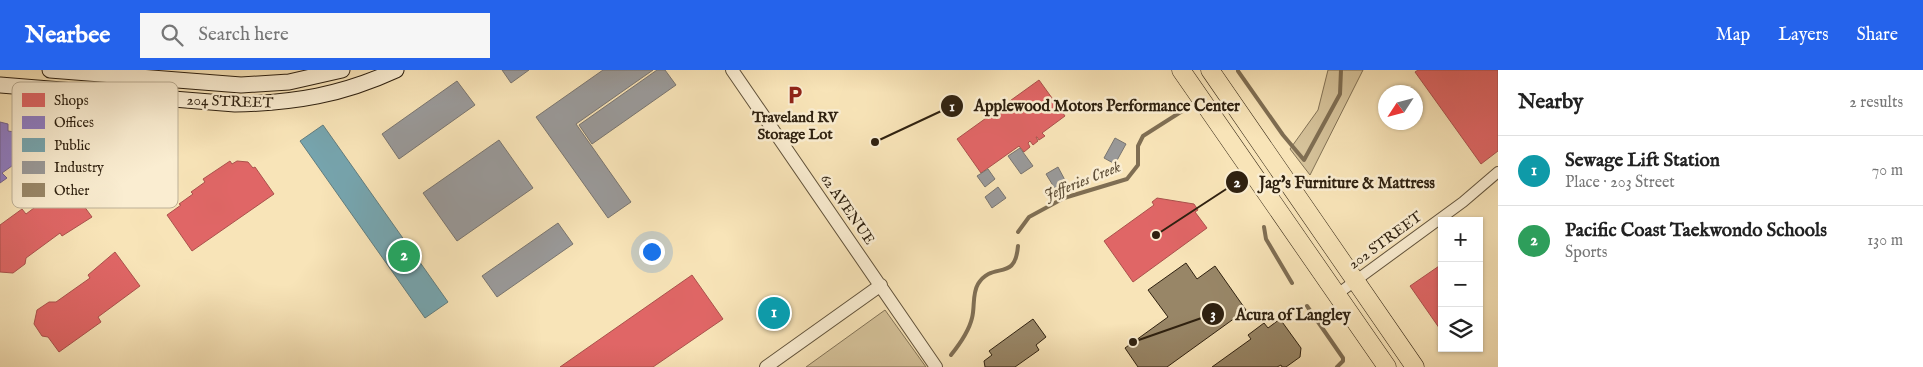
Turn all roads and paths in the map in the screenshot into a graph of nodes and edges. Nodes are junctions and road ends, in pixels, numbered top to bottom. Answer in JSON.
{"nodes":[{"id":1,"x":50,"y":70,"type":"edge"},
{"id":2,"x":342,"y":70,"type":"edge"},
{"id":3,"x":396,"y":70,"type":"edge"},
{"id":4,"x":732,"y":70,"type":"edge"},
{"id":5,"x":1181,"y":70,"type":"edge"},
{"id":6,"x":1210,"y":70,"type":"edge"},
{"id":7,"x":178,"y":99,"type":"edge"},
{"id":8,"x":1498,"y":172,"type":"edge"},
{"id":9,"x":1355,"y":281,"type":"junction"},
{"id":10,"x":881,"y":286,"type":"junction"},
{"id":11,"x":1336,"y":294,"type":"junction"},
{"id":12,"x":766,"y":367,"type":"edge"},
{"id":13,"x":936,"y":367,"type":"edge"},
{"id":14,"x":1387,"y":367,"type":"edge"},
{"id":15,"x":1415,"y":367,"type":"edge"}],
"edges":[{"from":1,"to":2,"type":"main road","name":"204 STREET"},
{"from":3,"to":7,"type":"main road","name":"204 STREET"},
{"from":4,"to":10,"type":"street","name":"62 AVENUE"},
{"from":5,"to":11,"type":"highway"},
{"from":6,"to":9,"type":"highway"},
{"from":8,"to":9,"type":"street","name":"202 STREET"},
{"from":9,"to":11,"type":"street","name":"202 STREET"},
{"from":9,"to":15,"type":"highway"},
{"from":10,"to":12,"type":"street"},
{"from":10,"to":13,"type":"street","name":"62 AVENUE"},
{"from":11,"to":14,"type":"highway"}]}
